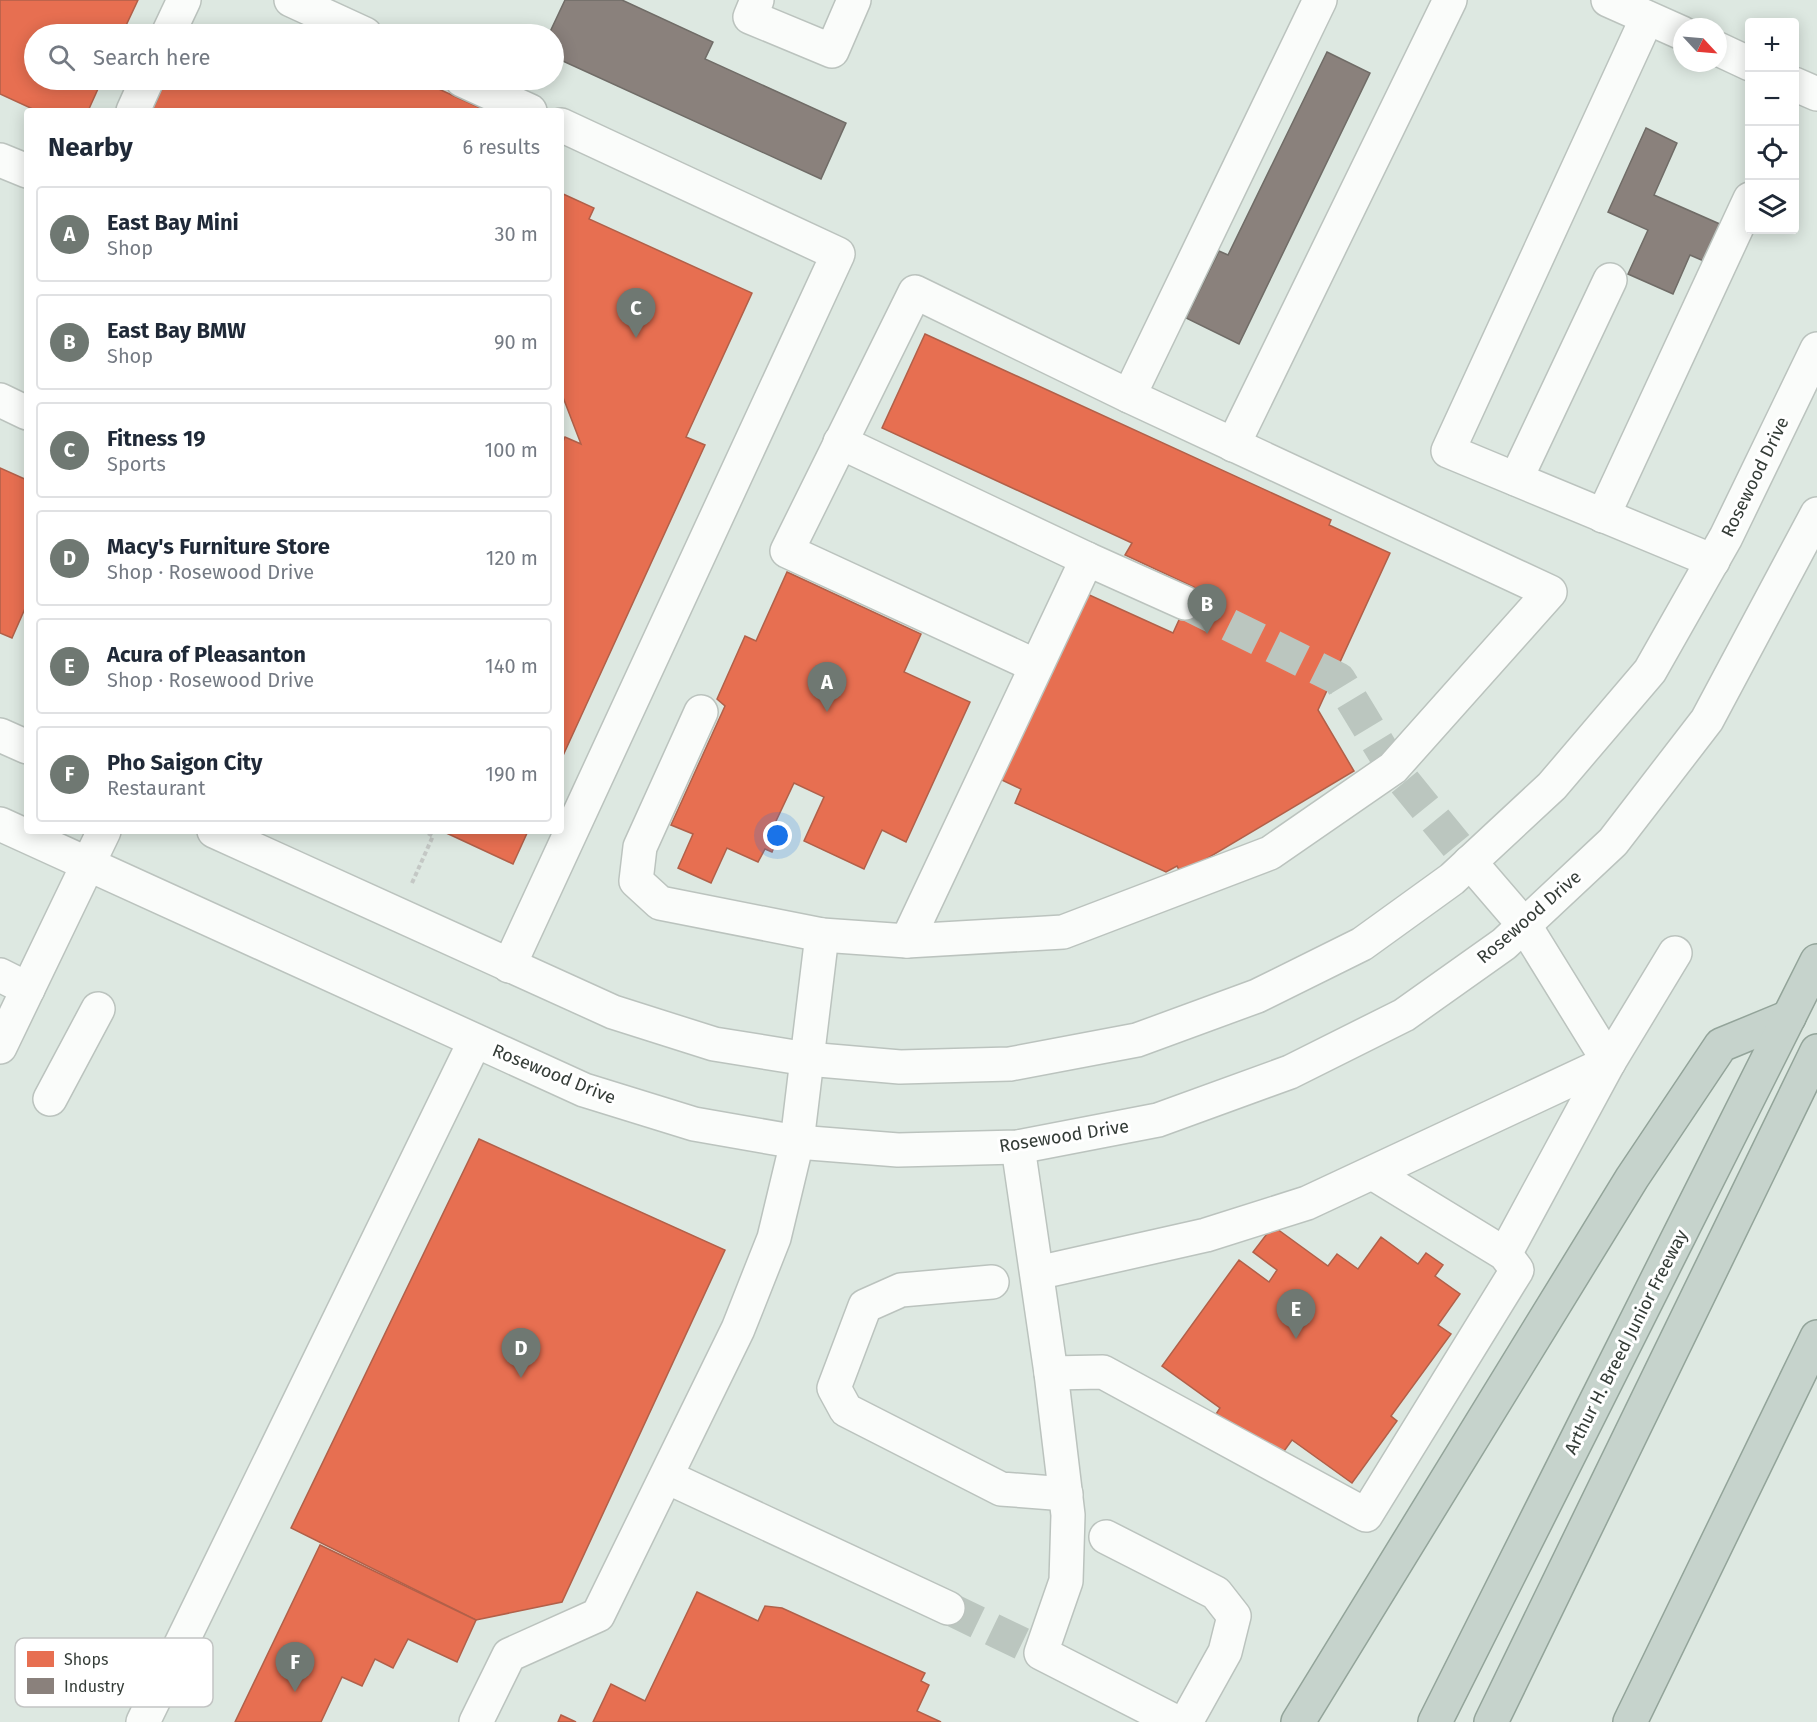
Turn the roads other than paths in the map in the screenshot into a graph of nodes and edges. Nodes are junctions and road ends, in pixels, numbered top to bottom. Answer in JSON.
{"nodes":[{"id":1,"x":184,"y":0,"type":"edge"},
{"id":2,"x":291,"y":0,"type":"edge"},
{"id":3,"x":757,"y":0,"type":"edge"},
{"id":4,"x":855,"y":0,"type":"edge"},
{"id":5,"x":1320,"y":0,"type":"edge"},
{"id":6,"x":1450,"y":0,"type":"edge"},
{"id":7,"x":1608,"y":0,"type":"edge"},
{"id":8,"x":1647,"y":18,"type":"junction"},
{"id":9,"x":173,"y":24,"type":"edge"},
{"id":10,"x":343,"y":24,"type":"edge"},
{"id":11,"x":1673,"y":29,"type":"edge"},
{"id":12,"x":1727,"y":54,"type":"edge"},
{"id":13,"x":1745,"y":62,"type":"edge"},
{"id":14,"x":142,"y":90,"type":"edge"},
{"id":15,"x":484,"y":90,"type":"edge"},
{"id":16,"x":134,"y":108,"type":"edge"},
{"id":17,"x":523,"y":108,"type":"edge"},
{"id":18,"x":564,"y":126,"type":"edge"},
{"id":19,"x":0,"y":160,"type":"edge"},
{"id":20,"x":24,"y":170,"type":"edge"},
{"id":21,"x":1745,"y":208,"type":"edge"},
{"id":22,"x":1610,"y":280,"type":"dead end"},
{"id":23,"x":1817,"y":349,"type":"edge"},
{"id":24,"x":1129,"y":396,"type":"junction"},
{"id":25,"x":0,"y":400,"type":"edge"},
{"id":26,"x":24,"y":411,"type":"edge"},
{"id":27,"x":840,"y":442,"type":"junction"},
{"id":28,"x":1233,"y":445,"type":"junction"},
{"id":29,"x":1516,"y":479,"type":"junction"},
{"id":30,"x":1817,"y":514,"type":"edge"},
{"id":31,"x":1603,"y":516,"type":"junction"},
{"id":32,"x":1087,"y":560,"type":"junction"},
{"id":33,"x":1713,"y":561,"type":"junction"},
{"id":34,"x":1185,"y":603,"type":"tunnel mouth"},
{"id":35,"x":1036,"y":666,"type":"junction"},
{"id":36,"x":701,"y":712,"type":"dead end"},
{"id":37,"x":0,"y":735,"type":"edge"},
{"id":38,"x":24,"y":746,"type":"edge"},
{"id":39,"x":0,"y":824,"type":"edge"},
{"id":40,"x":102,"y":834,"type":"edge"},
{"id":41,"x":220,"y":834,"type":"edge"},
{"id":42,"x":1470,"y":862,"type":"junction"},
{"id":43,"x":88,"y":863,"type":"junction"},
{"id":44,"x":1525,"y":926,"type":"junction"},
{"id":45,"x":822,"y":935,"type":"junction"},
{"id":46,"x":907,"y":941,"type":"junction"},
{"id":47,"x":1675,"y":953,"type":"dead end"},
{"id":48,"x":1817,"y":961,"type":"edge"},
{"id":49,"x":509,"y":966,"type":"junction"},
{"id":50,"x":14,"y":982,"type":"edge"},
{"id":51,"x":98,"y":1009,"type":"dead end"},
{"id":52,"x":1789,"y":1017,"type":"junction"},
{"id":53,"x":475,"y":1041,"type":"junction"},
{"id":54,"x":0,"y":1047,"type":"edge"},
{"id":55,"x":1817,"y":1051,"type":"edge"},
{"id":56,"x":807,"y":1059,"type":"junction"},
{"id":57,"x":1609,"y":1062,"type":"junction"},
{"id":58,"x":50,"y":1099,"type":"dead end"},
{"id":59,"x":797,"y":1142,"type":"junction"},
{"id":60,"x":1018,"y":1147,"type":"junction"},
{"id":61,"x":1374,"y":1174,"type":"junction"},
{"id":62,"x":1505,"y":1254,"type":"junction"},
{"id":63,"x":1037,"y":1273,"type":"junction"},
{"id":64,"x":992,"y":1281,"type":"dead end"},
{"id":65,"x":1817,"y":1337,"type":"edge"},
{"id":66,"x":1051,"y":1373,"type":"junction"},
{"id":67,"x":668,"y":1477,"type":"junction"},
{"id":68,"x":1066,"y":1494,"type":"junction"},
{"id":69,"x":1106,"y":1537,"type":"dead end"},
{"id":70,"x":948,"y":1608,"type":"tunnel mouth"},
{"id":71,"x":184,"y":1638,"type":"edge"},
{"id":72,"x":150,"y":1707,"type":"edge"},
{"id":73,"x":1634,"y":1719,"type":"edge"},
{"id":74,"x":143,"y":1722,"type":"edge"},
{"id":75,"x":476,"y":1722,"type":"edge"},
{"id":76,"x":1176,"y":1722,"type":"edge"},
{"id":77,"x":1186,"y":1722,"type":"edge"},
{"id":78,"x":1298,"y":1722,"type":"edge"},
{"id":79,"x":1435,"y":1722,"type":"edge"},
{"id":80,"x":1491,"y":1722,"type":"edge"}],
"edges":[{"from":1,"to":9,"type":"street"},
{"from":2,"to":10,"type":"street"},
{"from":3,"to":4,"type":"street"},
{"from":5,"to":24,"type":"street"},
{"from":6,"to":28,"type":"street"},
{"from":7,"to":8,"type":"street"},
{"from":8,"to":11,"type":"street"},
{"from":8,"to":29,"type":"street"},
{"from":12,"to":13,"type":"street"},
{"from":14,"to":16,"type":"street"},
{"from":15,"to":17,"type":"street"},
{"from":18,"to":49,"type":"street"},
{"from":19,"to":20,"type":"street"},
{"from":21,"to":31,"type":"street"},
{"from":22,"to":29,"type":"street"},
{"from":23,"to":33,"type":"street","name":"Rosewood Drive"},
{"from":24,"to":27,"type":"street"},
{"from":24,"to":28,"type":"street"},
{"from":25,"to":26,"type":"street"},
{"from":27,"to":32,"type":"street"},
{"from":27,"to":35,"type":"street"},
{"from":28,"to":46,"type":"street"},
{"from":29,"to":31,"type":"street"},
{"from":30,"to":44,"type":"street","name":"Rosewood Drive"},
{"from":31,"to":33,"type":"street"},
{"from":32,"to":34,"type":"street"},
{"from":32,"to":35,"type":"street"},
{"from":33,"to":42,"type":"street","name":"Rosewood Drive"},
{"from":35,"to":46,"type":"street"},
{"from":36,"to":45,"type":"street"},
{"from":37,"to":38,"type":"street"},
{"from":39,"to":43,"type":"street","name":"Rosewood Drive"},
{"from":40,"to":43,"type":"street"},
{"from":41,"to":49,"type":"street","name":"Rosewood Drive"},
{"from":42,"to":44,"type":"street"},
{"from":42,"to":56,"type":"street","name":"Rosewood Drive"},
{"from":43,"to":50,"type":"street"},
{"from":43,"to":53,"type":"street","name":"Rosewood Drive"},
{"from":44,"to":57,"type":"street"},
{"from":44,"to":60,"type":"street","name":"Rosewood Drive"},
{"from":45,"to":46,"type":"street"},
{"from":45,"to":56,"type":"street"},
{"from":47,"to":57,"type":"street"},
{"from":48,"to":52,"type":"highway","name":"Arthur H. Breed Junior Freeway"},
{"from":49,"to":56,"type":"street","name":"Rosewood Drive"},
{"from":50,"to":54,"type":"street"},
{"from":51,"to":58,"type":"street"},
{"from":52,"to":78,"type":"highway"},
{"from":52,"to":79,"type":"highway","name":"Arthur H. Breed Junior Freeway"},
{"from":53,"to":59,"type":"street","name":"Rosewood Drive"},
{"from":53,"to":71,"type":"street"},
{"from":55,"to":80,"type":"highway"},
{"from":56,"to":59,"type":"street"},
{"from":57,"to":61,"type":"street"},
{"from":57,"to":62,"type":"street"},
{"from":59,"to":60,"type":"street","name":"Rosewood Drive"},
{"from":59,"to":67,"type":"street"},
{"from":60,"to":63,"type":"street"},
{"from":61,"to":62,"type":"street"},
{"from":61,"to":63,"type":"street"},
{"from":62,"to":66,"type":"street"},
{"from":63,"to":66,"type":"street"},
{"from":64,"to":68,"type":"street"},
{"from":65,"to":73,"type":"highway"},
{"from":66,"to":68,"type":"street"},
{"from":67,"to":70,"type":"street"},
{"from":67,"to":75,"type":"street"},
{"from":68,"to":76,"type":"street"},
{"from":69,"to":77,"type":"street"},
{"from":72,"to":74,"type":"street"}]}
